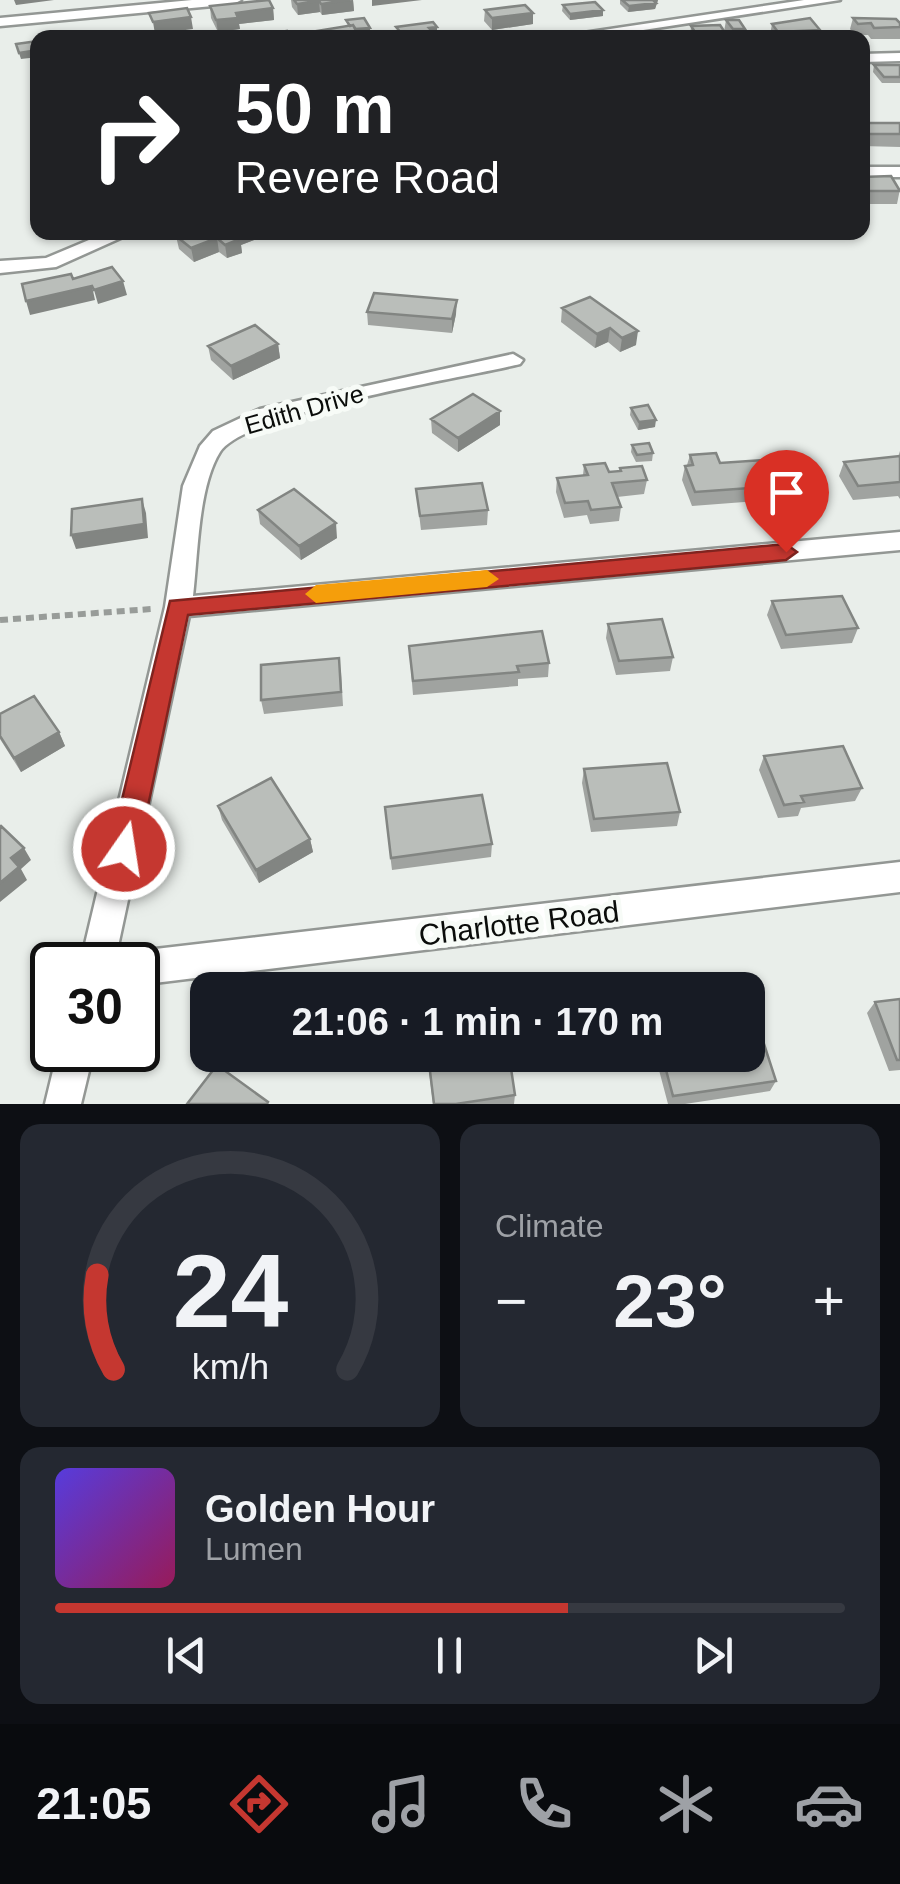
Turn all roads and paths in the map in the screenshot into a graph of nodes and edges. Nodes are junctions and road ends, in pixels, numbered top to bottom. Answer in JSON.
{"nodes":[{"id":1,"x":234,"y":0,"type":"edge"},
{"id":2,"x":834,"y":0,"type":"edge"},
{"id":3,"x":0,"y":22,"type":"edge"},
{"id":4,"x":615,"y":30,"type":"edge"},
{"id":5,"x":900,"y":57,"type":"edge"},
{"id":6,"x":870,"y":58,"type":"edge"},
{"id":7,"x":870,"y":172,"type":"edge"},
{"id":8,"x":900,"y":172,"type":"edge"},
{"id":9,"x":105,"y":240,"type":"edge"},
{"id":10,"x":0,"y":266,"type":"edge"},
{"id":11,"x":512,"y":360,"type":"dead end"},
{"id":12,"x":900,"y":542,"type":"edge"},
{"id":13,"x":178,"y":607,"type":"junction"},
{"id":14,"x":0,"y":620,"type":"edge"},
{"id":15,"x":900,"y":877,"type":"edge"},
{"id":16,"x":102,"y":942,"type":"edge"},
{"id":17,"x":160,"y":965,"type":"edge"},
{"id":18,"x":70,"y":1072,"type":"edge"},
{"id":19,"x":62,"y":1104,"type":"edge"}],
"edges":[{"from":1,"to":3,"type":"street"},
{"from":2,"to":4,"type":"street"},
{"from":5,"to":6,"type":"street"},
{"from":7,"to":8,"type":"street"},
{"from":9,"to":10,"type":"street"},
{"from":11,"to":13,"type":"street","name":"Edith Drive"},
{"from":12,"to":13,"type":"street"},
{"from":13,"to":14,"type":"path"},
{"from":13,"to":16,"type":"street","name":"Edith Drive"},
{"from":15,"to":17,"type":"street","name":"Charlotte Road"},
{"from":18,"to":19,"type":"street"}]}
